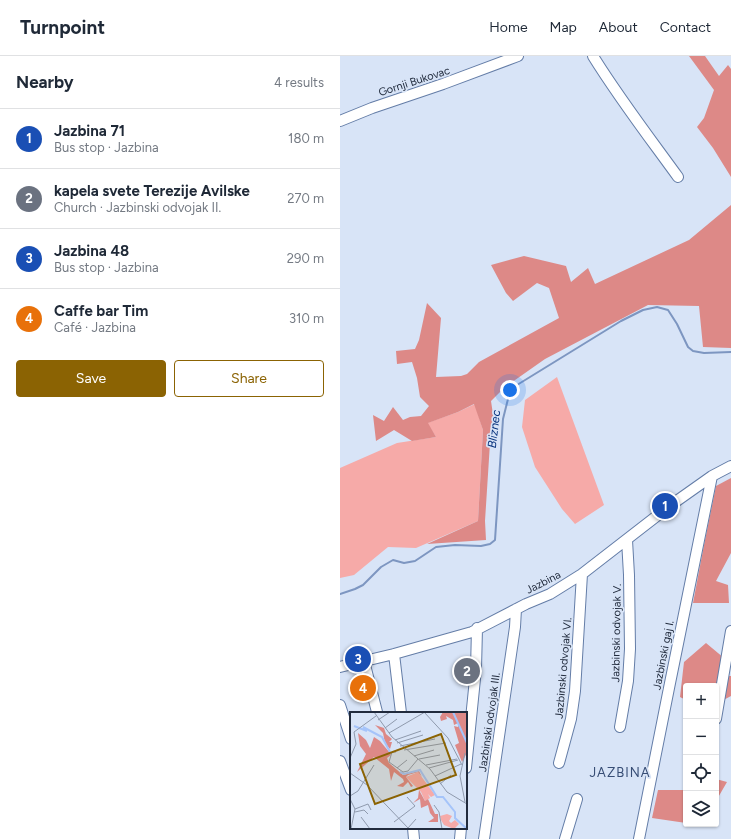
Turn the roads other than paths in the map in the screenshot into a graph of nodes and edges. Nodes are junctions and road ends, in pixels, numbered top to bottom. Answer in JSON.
{"nodes":[{"id":1,"x":518,"y":56,"type":"edge"},
{"id":2,"x":593,"y":56,"type":"edge"},
{"id":3,"x":340,"y":121,"type":"edge"},
{"id":4,"x":678,"y":177,"type":"dead end"},
{"id":5,"x":731,"y":466,"type":"edge"},
{"id":6,"x":712,"y":476,"type":"junction"},
{"id":7,"x":627,"y":540,"type":"junction"},
{"id":8,"x":582,"y":574,"type":"junction"},
{"id":9,"x":516,"y":609,"type":"junction"},
{"id":10,"x":477,"y":628,"type":"junction"},
{"id":11,"x":731,"y":631,"type":"edge"},
{"id":12,"x":394,"y":654,"type":"junction"},
{"id":13,"x":364,"y":661,"type":"junction"},
{"id":14,"x":340,"y":667,"type":"edge"},
{"id":15,"x":719,"y":701,"type":"edge"},
{"id":16,"x":340,"y":705,"type":"edge"},
{"id":17,"x":377,"y":712,"type":"edge"},
{"id":18,"x":402,"y":712,"type":"edge"},
{"id":19,"x":620,"y":727,"type":"dead end"},
{"id":20,"x":350,"y":736,"type":"edge"},
{"id":21,"x":467,"y":758,"type":"edge"},
{"id":22,"x":340,"y":761,"type":"edge"},
{"id":23,"x":560,"y":763,"type":"dead end"},
{"id":24,"x":350,"y":787,"type":"edge"},
{"id":25,"x":577,"y":799,"type":"dead end"},
{"id":26,"x":413,"y":829,"type":"edge"},
{"id":27,"x":414,"y":839,"type":"edge"},
{"id":28,"x":484,"y":839,"type":"edge"},
{"id":29,"x":565,"y":839,"type":"edge"},
{"id":30,"x":639,"y":839,"type":"edge"}],
"edges":[{"from":1,"to":3,"type":"street","name":"Gornji Bukovac"},
{"from":2,"to":4,"type":"street"},
{"from":5,"to":6,"type":"street","name":"Jazbina"},
{"from":6,"to":7,"type":"street","name":"Jazbina"},
{"from":6,"to":30,"type":"street","name":"Jazbinski gaj I."},
{"from":7,"to":8,"type":"street","name":"Jazbina"},
{"from":7,"to":19,"type":"street","name":"Jazbinski odvojak V."},
{"from":8,"to":9,"type":"street","name":"Jazbina"},
{"from":8,"to":23,"type":"street","name":"Jazbinski odvojak VI."},
{"from":9,"to":10,"type":"street","name":"Jazbina"},
{"from":9,"to":28,"type":"street","name":"Jazbinski odvojak III."},
{"from":10,"to":12,"type":"street","name":"Jazbina"},
{"from":10,"to":21,"type":"street"},
{"from":11,"to":15,"type":"street"},
{"from":12,"to":13,"type":"street","name":"Jazbina"},
{"from":12,"to":18,"type":"street"},
{"from":13,"to":14,"type":"street","name":"Jazbina"},
{"from":13,"to":17,"type":"street"},
{"from":16,"to":20,"type":"street"},
{"from":22,"to":24,"type":"street"},
{"from":25,"to":29,"type":"street"},
{"from":26,"to":27,"type":"street"}]}
